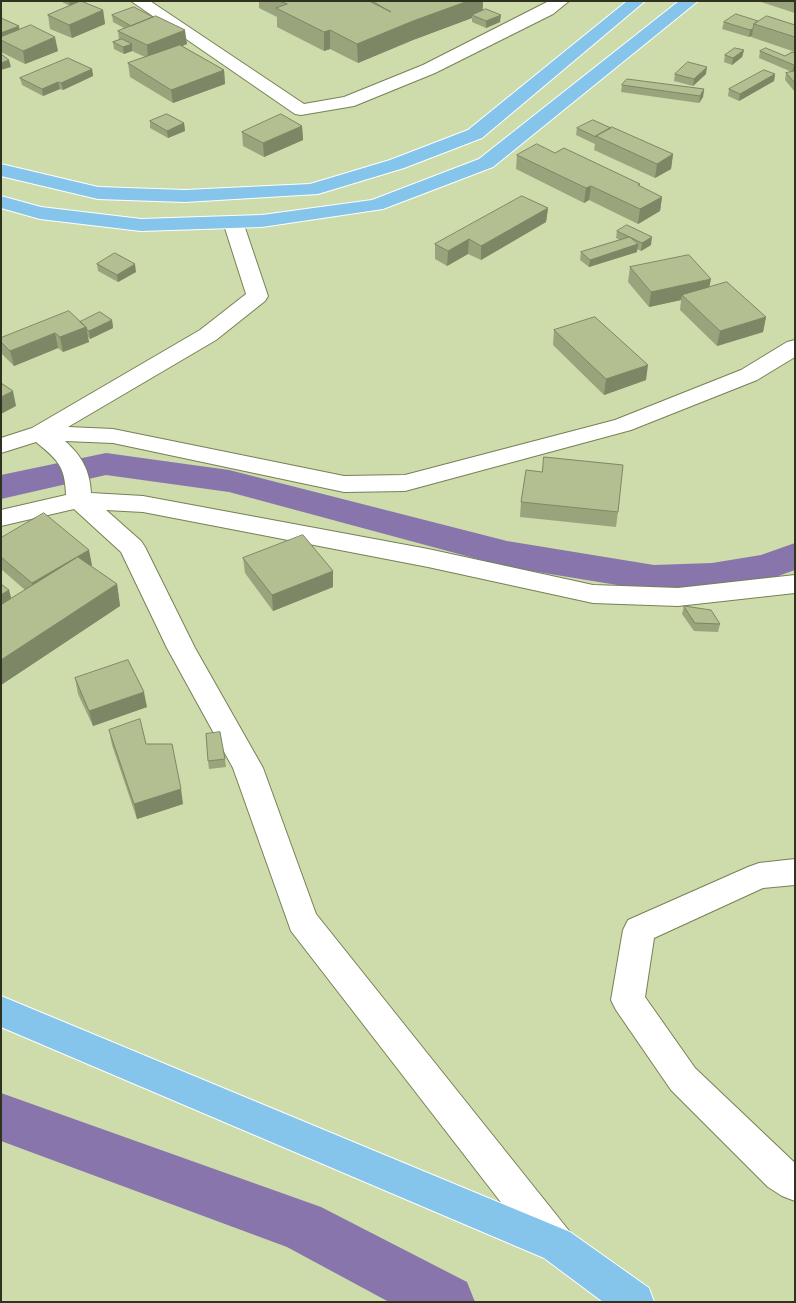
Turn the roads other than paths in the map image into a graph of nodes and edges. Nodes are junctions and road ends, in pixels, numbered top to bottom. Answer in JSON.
{"nodes":[{"id":1,"x":172,"y":1,"type":"edge"},
{"id":2,"x":561,"y":1,"type":"edge"},
{"id":3,"x":637,"y":1,"type":"edge"},
{"id":4,"x":690,"y":1,"type":"edge"},
{"id":5,"x":144,"y":5,"type":"edge"},
{"id":6,"x":1,"y":170,"type":"edge"},
{"id":7,"x":1,"y":202,"type":"edge"},
{"id":8,"x":233,"y":222,"type":"junction"},
{"id":9,"x":795,"y":347,"type":"edge"},
{"id":10,"x":40,"y":434,"type":"junction"},
{"id":11,"x":1,"y":446,"type":"edge"},
{"id":12,"x":77,"y":479,"type":"junction"},
{"id":13,"x":1,"y":518,"type":"edge"},
{"id":14,"x":795,"y":584,"type":"edge"},
{"id":15,"x":795,"y":872,"type":"edge"},
{"id":16,"x":1,"y":1011,"type":"edge"},
{"id":17,"x":795,"y":1184,"type":"edge"},
{"id":18,"x":558,"y":1245,"type":"junction"},
{"id":19,"x":635,"y":1302,"type":"edge"}],
"edges":[{"from":1,"to":5,"type":"street"},
{"from":2,"to":5,"type":"street"},
{"from":3,"to":6,"type":"main road"},
{"from":4,"to":8,"type":"main road"},
{"from":7,"to":8,"type":"main road"},
{"from":8,"to":10,"type":"street"},
{"from":9,"to":10,"type":"street"},
{"from":10,"to":11,"type":"street"},
{"from":10,"to":12,"type":"street"},
{"from":12,"to":13,"type":"street"},
{"from":12,"to":14,"type":"street"},
{"from":12,"to":18,"type":"street"},
{"from":15,"to":17,"type":"street"},
{"from":16,"to":18,"type":"main road"},
{"from":18,"to":19,"type":"main road"}]}
